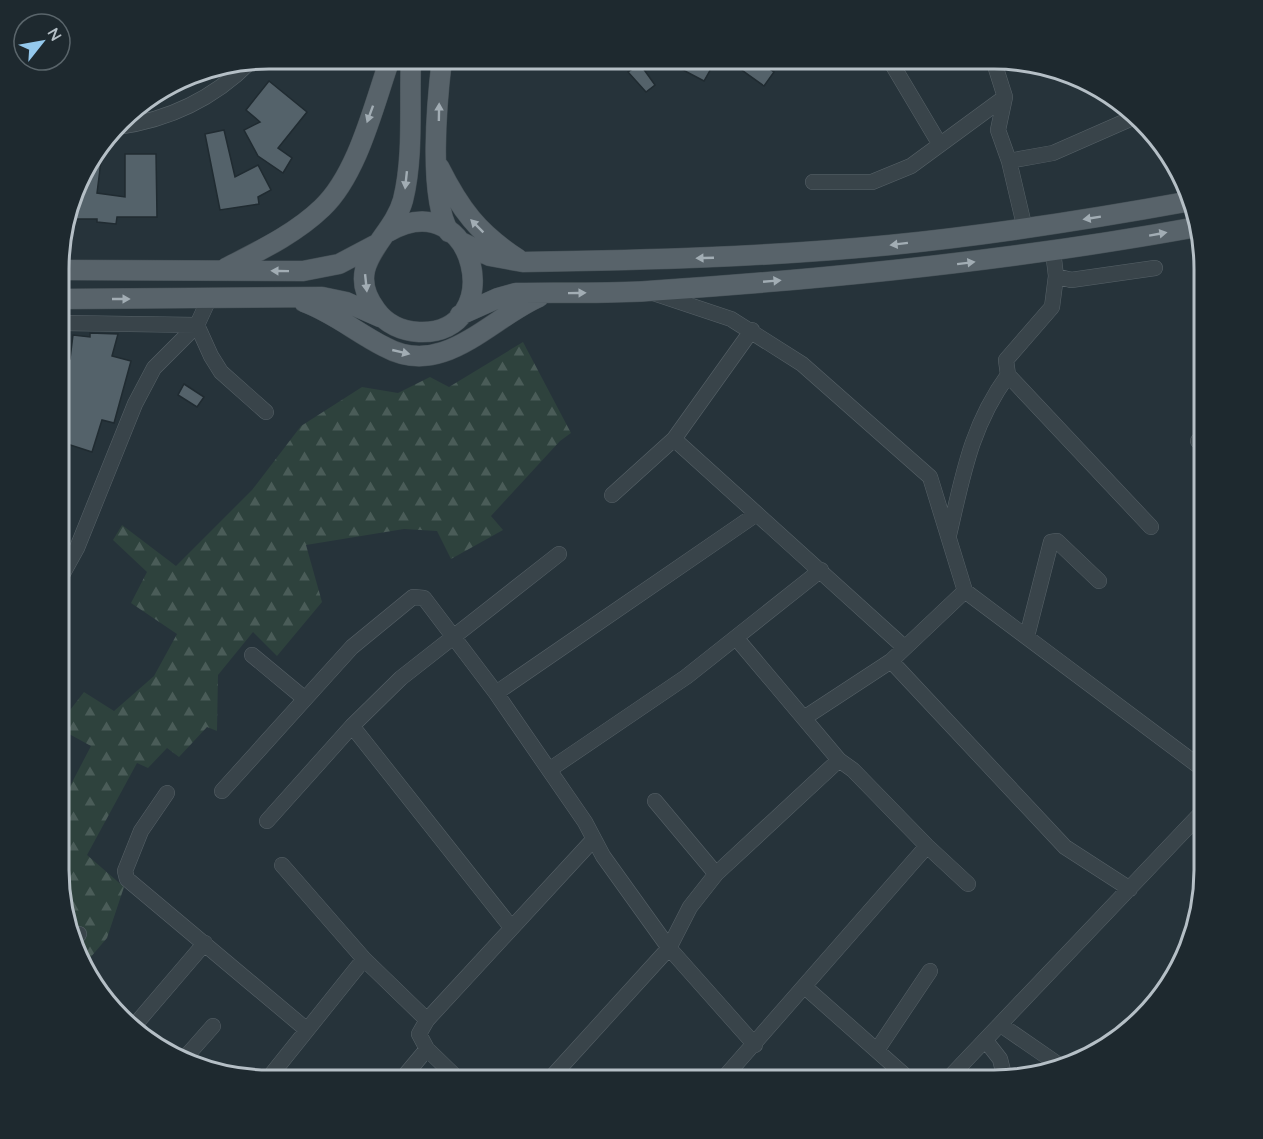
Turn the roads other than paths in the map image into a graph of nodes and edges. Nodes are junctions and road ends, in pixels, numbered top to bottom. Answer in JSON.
{"nodes":[{"id":1,"x":386,"y":69,"type":"edge"},
{"id":2,"x":411,"y":69,"type":"edge"},
{"id":3,"x":442,"y":69,"type":"edge"},
{"id":4,"x":895,"y":69,"type":"edge"},
{"id":5,"x":996,"y":69,"type":"edge"},
{"id":6,"x":240,"y":71,"type":"edge"},
{"id":7,"x":1005,"y":96,"type":"junction"},
{"id":8,"x":1127,"y":120,"type":"edge"},
{"id":9,"x":131,"y":125,"type":"edge"},
{"id":10,"x":939,"y":143,"type":"junction"},
{"id":11,"x":1009,"y":161,"type":"junction"},
{"id":12,"x":438,"y":164,"type":"junction"},
{"id":13,"x":813,"y":182,"type":"dead end"},
{"id":14,"x":1182,"y":202,"type":"edge"},
{"id":15,"x":1190,"y":228,"type":"edge"},
{"id":16,"x":1025,"y":229,"type":"junction"},
{"id":17,"x":455,"y":237,"type":"junction"},
{"id":18,"x":381,"y":239,"type":"junction"},
{"id":19,"x":1053,"y":251,"type":"junction"},
{"id":20,"x":523,"y":262,"type":"junction"},
{"id":21,"x":1155,"y":268,"type":"dead end"},
{"id":22,"x":69,"y":270,"type":"edge"},
{"id":23,"x":222,"y":270,"type":"junction"},
{"id":24,"x":1056,"y":276,"type":"junction"},
{"id":25,"x":646,"y":291,"type":"junction"},
{"id":26,"x":544,"y":294,"type":"junction"},
{"id":27,"x":293,"y":297,"type":"junction"},
{"id":28,"x":69,"y":299,"type":"edge"},
{"id":29,"x":209,"y":299,"type":"junction"},
{"id":30,"x":460,"y":315,"type":"junction"},
{"id":31,"x":382,"y":318,"type":"junction"},
{"id":32,"x":69,"y":323,"type":"edge"},
{"id":33,"x":197,"y":326,"type":"junction"},
{"id":34,"x":752,"y":330,"type":"junction"},
{"id":35,"x":1008,"y":375,"type":"junction"},
{"id":36,"x":266,"y":412,"type":"dead end"},
{"id":37,"x":674,"y":439,"type":"junction"},
{"id":38,"x":612,"y":495,"type":"dead end"},
{"id":39,"x":755,"y":514,"type":"junction"},
{"id":40,"x":1151,"y":527,"type":"dead end"},
{"id":41,"x":948,"y":538,"type":"junction"},
{"id":42,"x":559,"y":554,"type":"dead end"},
{"id":43,"x":69,"y":562,"type":"edge"},
{"id":44,"x":821,"y":570,"type":"junction"},
{"id":45,"x":1099,"y":581,"type":"dead end"},
{"id":46,"x":965,"y":591,"type":"junction"},
{"id":47,"x":454,"y":635,"type":"junction"},
{"id":48,"x":1027,"y":636,"type":"junction"},
{"id":49,"x":737,"y":639,"type":"junction"},
{"id":50,"x":904,"y":647,"type":"junction"},
{"id":51,"x":252,"y":654,"type":"dead end"},
{"id":52,"x":891,"y":661,"type":"junction"},
{"id":53,"x":496,"y":693,"type":"junction"},
{"id":54,"x":305,"y":699,"type":"junction"},
{"id":55,"x":804,"y":718,"type":"junction"},
{"id":56,"x":352,"y":726,"type":"junction"},
{"id":57,"x":839,"y":760,"type":"junction"},
{"id":58,"x":1194,"y":762,"type":"edge"},
{"id":59,"x":549,"y":770,"type":"junction"},
{"id":60,"x":222,"y":791,"type":"dead end"},
{"id":61,"x":167,"y":793,"type":"dead end"},
{"id":62,"x":655,"y":801,"type":"dead end"},
{"id":63,"x":267,"y":821,"type":"dead end"},
{"id":64,"x":1194,"y":821,"type":"edge"},
{"id":65,"x":593,"y":840,"type":"junction"},
{"id":66,"x":927,"y":846,"type":"junction"},
{"id":67,"x":282,"y":865,"type":"dead end"},
{"id":68,"x":716,"y":874,"type":"junction"},
{"id":69,"x":968,"y":884,"type":"dead end"},
{"id":70,"x":1130,"y":889,"type":"junction"},
{"id":71,"x":511,"y":927,"type":"junction"},
{"id":72,"x":205,"y":943,"type":"junction"},
{"id":73,"x":669,"y":948,"type":"junction"},
{"id":74,"x":364,"y":959,"type":"junction"},
{"id":75,"x":930,"y":971,"type":"dead end"},
{"id":76,"x":805,"y":987,"type":"junction"},
{"id":77,"x":427,"y":1020,"type":"junction"},
{"id":78,"x":138,"y":1021,"type":"edge"},
{"id":79,"x":1001,"y":1025,"type":"junction"},
{"id":80,"x":213,"y":1026,"type":"dead end"},
{"id":81,"x":307,"y":1030,"type":"junction"},
{"id":82,"x":986,"y":1041,"type":"junction"},
{"id":83,"x":755,"y":1045,"type":"junction"},
{"id":84,"x":426,"y":1049,"type":"junction"},
{"id":85,"x":877,"y":1050,"type":"junction"},
{"id":86,"x":190,"y":1053,"type":"edge"},
{"id":87,"x":1053,"y":1061,"type":"edge"},
{"id":88,"x":275,"y":1070,"type":"edge"},
{"id":89,"x":409,"y":1070,"type":"edge"},
{"id":90,"x":448,"y":1070,"type":"edge"},
{"id":91,"x":558,"y":1070,"type":"edge"},
{"id":92,"x":731,"y":1070,"type":"edge"},
{"id":93,"x":899,"y":1070,"type":"edge"},
{"id":94,"x":957,"y":1070,"type":"edge"},
{"id":95,"x":1003,"y":1070,"type":"edge"}],
"edges":[{"from":1,"to":23,"type":"main road","one_way":true},
{"from":2,"to":18,"type":"main road","one_way":true},
{"from":12,"to":3,"type":"main road","one_way":true},
{"from":4,"to":10,"type":"street"},
{"from":5,"to":7,"type":"street"},
{"from":6,"to":9,"type":"street"},
{"from":7,"to":10,"type":"street"},
{"from":7,"to":11,"type":"street"},
{"from":8,"to":11,"type":"street"},
{"from":10,"to":13,"type":"street"},
{"from":11,"to":16,"type":"street"},
{"from":12,"to":17,"type":"main road"},
{"from":20,"to":12,"type":"main road","one_way":true},
{"from":14,"to":16,"type":"main road","one_way":true},
{"from":19,"to":15,"type":"main road","one_way":true},
{"from":16,"to":20,"type":"main road","one_way":true},
{"from":17,"to":18,"type":"main road"},
{"from":17,"to":20,"type":"main road"},
{"from":17,"to":30,"type":"main road"},
{"from":18,"to":23,"type":"main road","one_way":true},
{"from":18,"to":31,"type":"main road","one_way":true},
{"from":19,"to":24,"type":"street"},
{"from":25,"to":19,"type":"main road","one_way":true},
{"from":21,"to":24,"type":"street"},
{"from":22,"to":23,"type":"main road"},
{"from":24,"to":35,"type":"street"},
{"from":26,"to":25,"type":"main road","one_way":true},
{"from":25,"to":34,"type":"street"},
{"from":27,"to":26,"type":"main road","one_way":true},
{"from":26,"to":30,"type":"main road"},
{"from":27,"to":29,"type":"main road"},
{"from":27,"to":31,"type":"main road"},
{"from":28,"to":29,"type":"main road","one_way":true},
{"from":29,"to":33,"type":"street"},
{"from":30,"to":31,"type":"main road"},
{"from":32,"to":33,"type":"street"},
{"from":33,"to":36,"type":"street"},
{"from":33,"to":43,"type":"street"},
{"from":34,"to":37,"type":"street"},
{"from":34,"to":41,"type":"street"},
{"from":35,"to":40,"type":"street"},
{"from":35,"to":41,"type":"street"},
{"from":37,"to":38,"type":"street"},
{"from":37,"to":39,"type":"street"},
{"from":39,"to":44,"type":"street"},
{"from":39,"to":53,"type":"street"},
{"from":41,"to":46,"type":"street"},
{"from":42,"to":47,"type":"street"},
{"from":44,"to":49,"type":"street"},
{"from":44,"to":50,"type":"street"},
{"from":45,"to":48,"type":"street"},
{"from":46,"to":48,"type":"street"},
{"from":46,"to":50,"type":"street"},
{"from":47,"to":53,"type":"street"},
{"from":47,"to":54,"type":"street"},
{"from":47,"to":56,"type":"street"},
{"from":48,"to":58,"type":"street"},
{"from":49,"to":55,"type":"street"},
{"from":49,"to":59,"type":"street"},
{"from":50,"to":52,"type":"street"},
{"from":51,"to":54,"type":"street"},
{"from":52,"to":55,"type":"street"},
{"from":52,"to":70,"type":"street"},
{"from":53,"to":59,"type":"street"},
{"from":54,"to":60,"type":"street"},
{"from":55,"to":57,"type":"street"},
{"from":56,"to":63,"type":"street"},
{"from":56,"to":71,"type":"street"},
{"from":57,"to":66,"type":"street"},
{"from":57,"to":68,"type":"street"},
{"from":59,"to":65,"type":"street"},
{"from":61,"to":72,"type":"street"},
{"from":62,"to":68,"type":"street"},
{"from":64,"to":70,"type":"street"},
{"from":65,"to":71,"type":"street"},
{"from":65,"to":73,"type":"street"},
{"from":66,"to":69,"type":"street"},
{"from":66,"to":76,"type":"street"},
{"from":67,"to":74,"type":"street"},
{"from":68,"to":73,"type":"street"},
{"from":70,"to":79,"type":"street"},
{"from":71,"to":77,"type":"street"},
{"from":72,"to":78,"type":"street"},
{"from":72,"to":81,"type":"street"},
{"from":73,"to":83,"type":"street"},
{"from":73,"to":91,"type":"street"},
{"from":74,"to":77,"type":"street"},
{"from":74,"to":81,"type":"street"},
{"from":75,"to":85,"type":"street"},
{"from":76,"to":83,"type":"street"},
{"from":76,"to":85,"type":"street"},
{"from":77,"to":84,"type":"street"},
{"from":79,"to":82,"type":"street"},
{"from":79,"to":87,"type":"street"},
{"from":80,"to":86,"type":"street"},
{"from":81,"to":88,"type":"street"},
{"from":82,"to":94,"type":"street"},
{"from":82,"to":95,"type":"street"},
{"from":83,"to":92,"type":"street"},
{"from":84,"to":89,"type":"street"},
{"from":84,"to":90,"type":"street"},
{"from":85,"to":93,"type":"street"}]}
